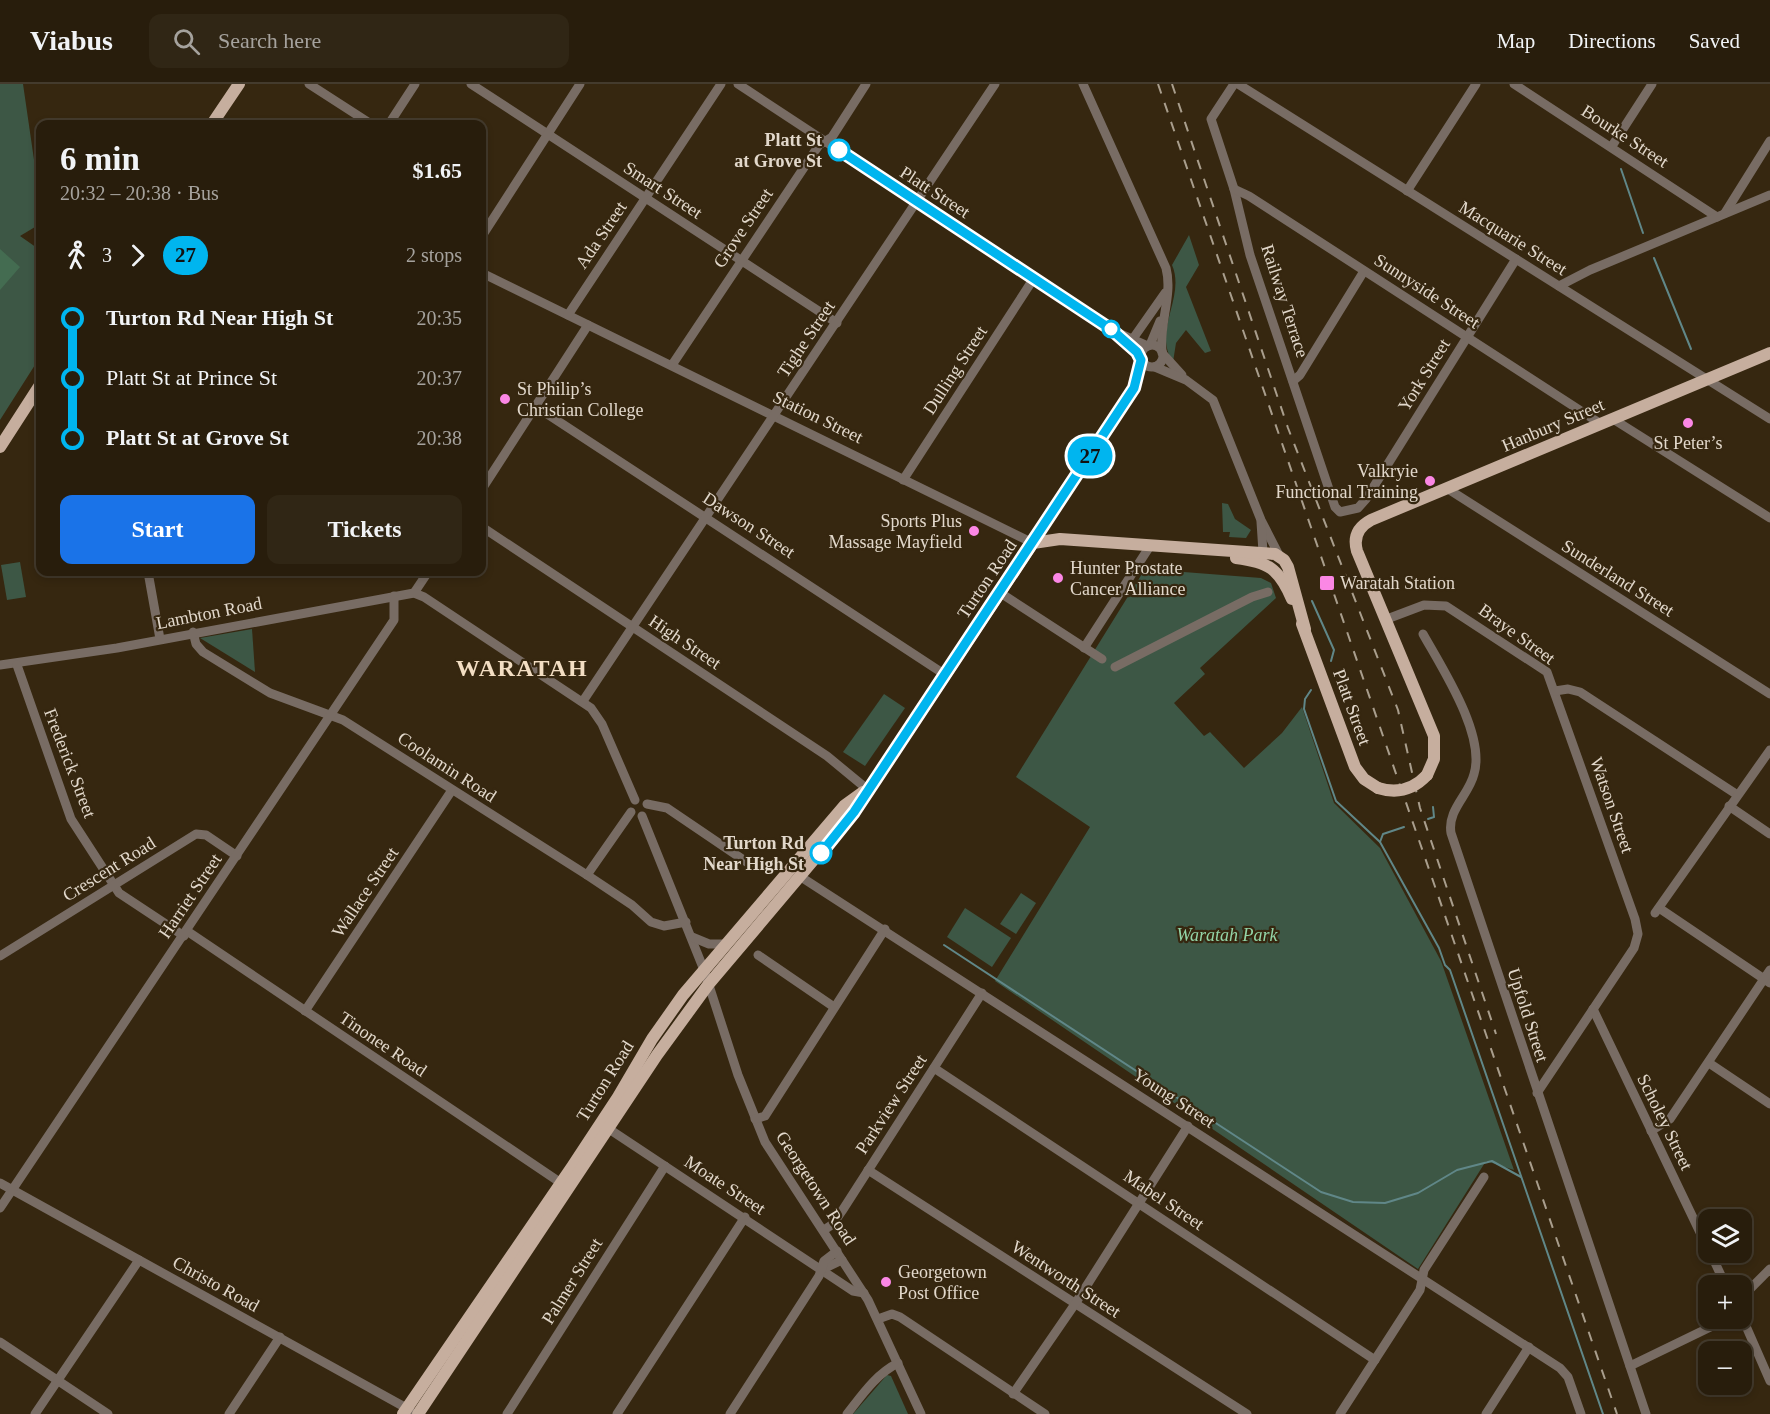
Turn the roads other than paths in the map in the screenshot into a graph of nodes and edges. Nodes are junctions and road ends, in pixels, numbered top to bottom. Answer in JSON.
{"nodes":[{"id":1,"x":239,"y":84,"type":"edge"},
{"id":2,"x":309,"y":84,"type":"edge"},
{"id":3,"x":415,"y":84,"type":"edge"},
{"id":4,"x":471,"y":84,"type":"edge"},
{"id":5,"x":580,"y":84,"type":"edge"},
{"id":6,"x":721,"y":84,"type":"edge"},
{"id":7,"x":738,"y":84,"type":"edge"},
{"id":8,"x":866,"y":84,"type":"edge"},
{"id":9,"x":995,"y":84,"type":"edge"},
{"id":10,"x":1083,"y":84,"type":"edge"},
{"id":11,"x":1234,"y":84,"type":"edge"},
{"id":12,"x":1238,"y":84,"type":"edge"},
{"id":13,"x":1476,"y":84,"type":"edge"},
{"id":14,"x":1514,"y":84,"type":"edge"},
{"id":15,"x":1652,"y":84,"type":"edge"},
{"id":16,"x":215,"y":120,"type":"edge"},
{"id":17,"x":365,"y":120,"type":"edge"},
{"id":18,"x":392,"y":120,"type":"edge"},
{"id":19,"x":547,"y":134,"type":"junction"},
{"id":20,"x":825,"y":141,"type":"junction"},
{"id":21,"x":1770,"y":141,"type":"edge"},
{"id":22,"x":1611,"y":146,"type":"junction"},
{"id":23,"x":1234,"y":189,"type":"junction"},
{"id":24,"x":1407,"y":191,"type":"junction"},
{"id":25,"x":1770,"y":195,"type":"edge"},
{"id":26,"x":645,"y":199,"type":"junction"},
{"id":27,"x":917,"y":202,"type":"junction"},
{"id":28,"x":1721,"y":215,"type":"junction"},
{"id":29,"x":486,"y":230,"type":"edge"},
{"id":30,"x":1516,"y":259,"type":"junction"},
{"id":31,"x":741,"y":261,"type":"junction"},
{"id":32,"x":1365,"y":271,"type":"junction"},
{"id":33,"x":486,"y":275,"type":"edge"},
{"id":34,"x":1034,"y":278,"type":"junction"},
{"id":35,"x":1169,"y":286,"type":"junction"},
{"id":36,"x":1559,"y":286,"type":"junction"},
{"id":37,"x":567,"y":315,"type":"junction"},
{"id":38,"x":1163,"y":316,"type":"junction"},
{"id":39,"x":837,"y":323,"type":"junction"},
{"id":40,"x":588,"y":325,"type":"junction"},
{"id":41,"x":1112,"y":330,"type":"junction"},
{"id":42,"x":1467,"y":336,"type":"junction"},
{"id":43,"x":1132,"y":340,"type":"junction"},
{"id":44,"x":1149,"y":345,"type":"junction"},
{"id":45,"x":1162,"y":352,"type":"junction"},
{"id":46,"x":1770,"y":353,"type":"edge"},
{"id":47,"x":1141,"y":358,"type":"junction"},
{"id":48,"x":672,"y":365,"type":"junction"},
{"id":49,"x":1154,"y":367,"type":"junction"},
{"id":50,"x":1708,"y":380,"type":"junction"},
{"id":51,"x":1293,"y":381,"type":"junction"},
{"id":52,"x":1191,"y":382,"type":"junction"},
{"id":53,"x":1134,"y":388,"type":"junction"},
{"id":54,"x":36,"y":391,"type":"edge"},
{"id":55,"x":536,"y":406,"type":"junction"},
{"id":56,"x":774,"y":416,"type":"junction"},
{"id":57,"x":1770,"y":419,"type":"edge"},
{"id":58,"x":1607,"y":422,"type":"junction"},
{"id":59,"x":0,"y":447,"type":"edge"},
{"id":60,"x":903,"y":480,"type":"junction"},
{"id":61,"x":486,"y":483,"type":"edge"},
{"id":62,"x":1448,"y":489,"type":"junction"},
{"id":63,"x":1358,"y":508,"type":"joint"},
{"id":64,"x":706,"y":517,"type":"junction"},
{"id":65,"x":1770,"y":518,"type":"edge"},
{"id":66,"x":1261,"y":520,"type":"junction"},
{"id":67,"x":486,"y":530,"type":"edge"},
{"id":68,"x":1033,"y":543,"type":"junction"},
{"id":69,"x":1149,"y":546,"type":"junction"},
{"id":70,"x":1263,"y":552,"type":"junction"},
{"id":71,"x":1280,"y":557,"type":"junction"},
{"id":72,"x":149,"y":576,"type":"edge"},
{"id":73,"x":425,"y":576,"type":"edge"},
{"id":74,"x":1288,"y":583,"type":"junction"},
{"id":75,"x":999,"y":592,"type":"junction"},
{"id":76,"x":1268,"y":592,"type":"dead end"},
{"id":77,"x":414,"y":593,"type":"junction"},
{"id":78,"x":394,"y":596,"type":"junction"},
{"id":79,"x":1387,"y":619,"type":"junction"},
{"id":80,"x":632,"y":627,"type":"junction"},
{"id":81,"x":193,"y":632,"type":"junction"},
{"id":82,"x":1423,"y":634,"type":"dead end"},
{"id":83,"x":160,"y":639,"type":"junction"},
{"id":84,"x":1084,"y":648,"type":"junction"},
{"id":85,"x":1102,"y":659,"type":"dead end"},
{"id":86,"x":17,"y":664,"type":"junction"},
{"id":87,"x":0,"y":665,"type":"edge"},
{"id":88,"x":1115,"y":667,"type":"dead end"},
{"id":89,"x":944,"y":674,"type":"junction"},
{"id":90,"x":1555,"y":692,"type":"junction"},
{"id":91,"x":1770,"y":694,"type":"edge"},
{"id":92,"x":583,"y":701,"type":"junction"},
{"id":93,"x":331,"y":715,"type":"junction"},
{"id":94,"x":1770,"y":750,"type":"edge"},
{"id":95,"x":867,"y":789,"type":"junction"},
{"id":96,"x":452,"y":790,"type":"junction"},
{"id":97,"x":1736,"y":794,"type":"junction"},
{"id":98,"x":635,"y":800,"type":"junction"},
{"id":99,"x":647,"y":804,"type":"junction"},
{"id":100,"x":1729,"y":806,"type":"junction"},
{"id":101,"x":631,"y":812,"type":"junction"},
{"id":102,"x":642,"y":816,"type":"junction"},
{"id":103,"x":1770,"y":834,"type":"edge"},
{"id":104,"x":237,"y":856,"type":"junction"},
{"id":105,"x":754,"y":867,"type":"dead end"},
{"id":106,"x":587,"y":875,"type":"junction"},
{"id":107,"x":801,"y":877,"type":"junction"},
{"id":108,"x":114,"y":885,"type":"junction"},
{"id":109,"x":686,"y":922,"type":"junction"},
{"id":110,"x":885,"y":930,"type":"junction"},
{"id":111,"x":185,"y":934,"type":"junction"},
{"id":112,"x":692,"y":937,"type":"junction"},
{"id":113,"x":725,"y":944,"type":"junction"},
{"id":114,"x":758,"y":955,"type":"dead end"},
{"id":115,"x":0,"y":956,"type":"edge"},
{"id":116,"x":704,"y":970,"type":"junction"},
{"id":117,"x":1770,"y":970,"type":"edge"},
{"id":118,"x":1767,"y":981,"type":"edge"},
{"id":119,"x":708,"y":985,"type":"junction"},
{"id":120,"x":982,"y":993,"type":"junction"},
{"id":121,"x":834,"y":1007,"type":"junction"},
{"id":122,"x":1593,"y":1009,"type":"junction"},
{"id":123,"x":305,"y":1011,"type":"junction"},
{"id":124,"x":1709,"y":1063,"type":"junction"},
{"id":125,"x":934,"y":1068,"type":"junction"},
{"id":126,"x":1537,"y":1093,"type":"junction"},
{"id":127,"x":1770,"y":1104,"type":"edge"},
{"id":128,"x":755,"y":1119,"type":"junction"},
{"id":129,"x":1188,"y":1126,"type":"junction"},
{"id":130,"x":609,"y":1129,"type":"junction"},
{"id":131,"x":1652,"y":1131,"type":"junction"},
{"id":132,"x":665,"y":1166,"type":"junction"},
{"id":133,"x":868,"y":1170,"type":"junction"},
{"id":134,"x":1484,"y":1177,"type":"dead end"},
{"id":135,"x":0,"y":1183,"type":"edge"},
{"id":136,"x":561,"y":1183,"type":"junction"},
{"id":137,"x":14,"y":1191,"type":"junction"},
{"id":138,"x":1141,"y":1204,"type":"junction"},
{"id":139,"x":0,"y":1208,"type":"edge"},
{"id":140,"x":745,"y":1217,"type":"junction"},
{"id":141,"x":1698,"y":1228,"type":"edge"},
{"id":142,"x":824,"y":1230,"type":"junction"},
{"id":143,"x":840,"y":1255,"type":"junction"},
{"id":144,"x":139,"y":1260,"type":"junction"},
{"id":145,"x":1770,"y":1269,"type":"edge"},
{"id":146,"x":821,"y":1270,"type":"junction"},
{"id":147,"x":1422,"y":1279,"type":"junction"},
{"id":148,"x":1752,"y":1287,"type":"edge"},
{"id":149,"x":864,"y":1293,"type":"junction"},
{"id":150,"x":1075,"y":1304,"type":"junction"},
{"id":151,"x":878,"y":1319,"type":"junction"},
{"id":152,"x":1706,"y":1329,"type":"edge"},
{"id":153,"x":1748,"y":1329,"type":"edge"},
{"id":154,"x":280,"y":1337,"type":"junction"},
{"id":155,"x":0,"y":1342,"type":"edge"},
{"id":156,"x":1529,"y":1347,"type":"junction"},
{"id":157,"x":1375,"y":1360,"type":"junction"},
{"id":158,"x":898,"y":1363,"type":"junction"},
{"id":159,"x":1630,"y":1366,"type":"junction"},
{"id":160,"x":1769,"y":1375,"type":"edge"},
{"id":161,"x":57,"y":1380,"type":"junction"},
{"id":162,"x":1014,"y":1394,"type":"junction"},
{"id":163,"x":411,"y":1413,"type":"edge"},
{"id":164,"x":35,"y":1414,"type":"edge"},
{"id":165,"x":108,"y":1414,"type":"edge"},
{"id":166,"x":229,"y":1414,"type":"edge"},
{"id":167,"x":507,"y":1414,"type":"edge"},
{"id":168,"x":617,"y":1414,"type":"edge"},
{"id":169,"x":730,"y":1414,"type":"edge"},
{"id":170,"x":847,"y":1414,"type":"edge"},
{"id":171,"x":921,"y":1414,"type":"edge"},
{"id":172,"x":1045,"y":1414,"type":"edge"},
{"id":173,"x":1247,"y":1414,"type":"edge"},
{"id":174,"x":1340,"y":1414,"type":"edge"},
{"id":175,"x":1486,"y":1414,"type":"edge"},
{"id":176,"x":1581,"y":1414,"type":"edge"},
{"id":177,"x":1646,"y":1414,"type":"edge"}],
"edges":[{"from":1,"to":16,"type":"main road"},
{"from":2,"to":17,"type":"street"},
{"from":3,"to":18,"type":"street"},
{"from":4,"to":19,"type":"street","name":"Smart Street"},
{"from":5,"to":19,"type":"street"},
{"from":6,"to":26,"type":"street","name":"Ada Street"},
{"from":7,"to":20,"type":"street","name":"Platt Street"},
{"from":8,"to":20,"type":"street","name":"Grove Street"},
{"from":9,"to":27,"type":"street","name":"Tighe Street"},
{"from":10,"to":35,"type":"street"},
{"from":11,"to":23,"type":"street","name":"Railway Terrace"},
{"from":12,"to":24,"type":"street","name":"Macquarie Street"},
{"from":13,"to":24,"type":"street"},
{"from":14,"to":22,"type":"street","name":"Bourke Street"},
{"from":15,"to":22,"type":"street"},
{"from":19,"to":26,"type":"street","name":"Smart Street"},
{"from":19,"to":29,"type":"street"},
{"from":20,"to":27,"type":"street","name":"Platt Street"},
{"from":20,"to":31,"type":"street","name":"Grove Street"},
{"from":21,"to":28,"type":"street"},
{"from":22,"to":28,"type":"street","name":"Bourke Street"},
{"from":23,"to":32,"type":"street","name":"Sunnyside Street"},
{"from":23,"to":51,"type":"street","name":"Railway Terrace"},
{"from":24,"to":30,"type":"street","name":"Macquarie Street"},
{"from":25,"to":28,"type":"street"},
{"from":26,"to":31,"type":"street","name":"Smart Street"},
{"from":26,"to":37,"type":"street","name":"Ada Street"},
{"from":27,"to":34,"type":"street","name":"Platt Street"},
{"from":27,"to":39,"type":"street","name":"Tighe Street"},
{"from":28,"to":36,"type":"street"},
{"from":30,"to":36,"type":"street","name":"Macquarie Street"},
{"from":30,"to":42,"type":"street","name":"York Street"},
{"from":31,"to":39,"type":"street","name":"Smart Street"},
{"from":31,"to":48,"type":"street","name":"Grove Street"},
{"from":32,"to":42,"type":"street","name":"Sunnyside Street"},
{"from":32,"to":51,"type":"street"},
{"from":33,"to":37,"type":"street","name":"Station Street"},
{"from":34,"to":41,"type":"street","name":"Platt Street"},
{"from":34,"to":60,"type":"street","name":"Dulling Street"},
{"from":35,"to":38,"type":"street"},
{"from":35,"to":43,"type":"street"},
{"from":36,"to":50,"type":"street","name":"Macquarie Street"},
{"from":37,"to":40,"type":"street","name":"Station Street"},
{"from":38,"to":44,"type":"street"},
{"from":38,"to":45,"type":"street"},
{"from":39,"to":56,"type":"street","name":"Tighe Street"},
{"from":40,"to":48,"type":"street","name":"Station Street"},
{"from":40,"to":55,"type":"street"},
{"from":41,"to":43,"type":"street","name":"Platt Street"},
{"from":41,"to":47,"type":"street","name":"Platt Street"},
{"from":42,"to":58,"type":"street","name":"Sunnyside Street"},
{"from":42,"to":63,"type":"street","name":"York Street"},
{"from":43,"to":44,"type":"street","name":"Platt Street"},
{"from":44,"to":45,"type":"street"},
{"from":44,"to":47,"type":"street"},
{"from":45,"to":49,"type":"street"},
{"from":45,"to":52,"type":"street"},
{"from":46,"to":50,"type":"main road","name":"Hanbury Street"},
{"from":47,"to":49,"type":"street"},
{"from":47,"to":53,"type":"street","name":"Turton Road"},
{"from":48,"to":56,"type":"street","name":"Station Street"},
{"from":49,"to":52,"type":"street"},
{"from":49,"to":53,"type":"street","name":"Turton Road"},
{"from":50,"to":57,"type":"street","name":"Macquarie Street"},
{"from":50,"to":58,"type":"main road","name":"Hanbury Street"},
{"from":51,"to":63,"type":"street","name":"Railway Terrace"},
{"from":52,"to":66,"type":"street"},
{"from":53,"to":68,"type":"street","name":"Turton Road"},
{"from":54,"to":59,"type":"main road"},
{"from":55,"to":61,"type":"street"},
{"from":55,"to":64,"type":"street","name":"Dawson Street"},
{"from":56,"to":60,"type":"street","name":"Station Street"},
{"from":56,"to":64,"type":"street","name":"Tighe Street"},
{"from":58,"to":62,"type":"main road","name":"Hanbury Street"},
{"from":58,"to":65,"type":"street","name":"Sunnyside Street"},
{"from":60,"to":68,"type":"street","name":"Station Street"},
{"from":62,"to":79,"type":"main road","name":"Hanbury Street"},
{"from":62,"to":91,"type":"street","name":"Sunderland Street"},
{"from":64,"to":80,"type":"street","name":"Tighe Street"},
{"from":64,"to":89,"type":"street","name":"Dawson Street"},
{"from":66,"to":70,"type":"street"},
{"from":66,"to":71,"type":"street"},
{"from":67,"to":80,"type":"street","name":"High Street"},
{"from":68,"to":69,"type":"main road"},
{"from":68,"to":75,"type":"main road","name":"Turton Road"},
{"from":69,"to":70,"type":"main road"},
{"from":69,"to":74,"type":"main road"},
{"from":69,"to":84,"type":"street"},
{"from":70,"to":71,"type":"main road"},
{"from":70,"to":74,"type":"main road"},
{"from":71,"to":74,"type":"main road"},
{"from":72,"to":83,"type":"street"},
{"from":73,"to":77,"type":"street"},
{"from":74,"to":79,"type":"main road","name":"Platt Street","bridge":true},
{"from":75,"to":84,"type":"street"},
{"from":75,"to":89,"type":"main road","name":"Turton Road"},
{"from":76,"to":88,"type":"street"},
{"from":77,"to":78,"type":"street","name":"Lambton Road"},
{"from":77,"to":92,"type":"street"},
{"from":78,"to":81,"type":"street","name":"Lambton Road"},
{"from":78,"to":93,"type":"street","name":"Harriet Street"},
{"from":79,"to":90,"type":"street","name":"Braye Street"},
{"from":80,"to":92,"type":"street","name":"Tighe Street"},
{"from":80,"to":95,"type":"street","name":"High Street"},
{"from":81,"to":83,"type":"street","name":"Lambton Road"},
{"from":81,"to":93,"type":"street","name":"Coolamin Road"},
{"from":82,"to":126,"type":"street","name":"Upfold Street"},
{"from":83,"to":86,"type":"street","name":"Lambton Road"},
{"from":84,"to":85,"type":"street"},
{"from":86,"to":87,"type":"street","name":"Lambton Road"},
{"from":86,"to":108,"type":"street","name":"Frederick Street"},
{"from":89,"to":95,"type":"main road","name":"Turton Road"},
{"from":90,"to":97,"type":"street","name":"Braye Street"},
{"from":90,"to":122,"type":"street","name":"Watson Street"},
{"from":92,"to":98,"type":"street"},
{"from":93,"to":96,"type":"street","name":"Coolamin Road"},
{"from":93,"to":104,"type":"street","name":"Harriet Street"},
{"from":94,"to":97,"type":"street"},
{"from":95,"to":107,"type":"main road","name":"Turton Road"},
{"from":95,"to":113,"type":"main road","name":"Turton Road"},
{"from":96,"to":106,"type":"street","name":"Coolamin Road"},
{"from":96,"to":123,"type":"street","name":"Wallace Street"},
{"from":97,"to":100,"type":"street"},
{"from":98,"to":99,"type":"street"},
{"from":98,"to":101,"type":"street"},
{"from":99,"to":102,"type":"street"},
{"from":99,"to":105,"type":"street"},
{"from":100,"to":103,"type":"street"},
{"from":100,"to":118,"type":"street"},
{"from":101,"to":102,"type":"street"},
{"from":101,"to":106,"type":"street"},
{"from":102,"to":109,"type":"street","name":"Georgetown Road"},
{"from":104,"to":108,"type":"street","name":"Crescent Road"},
{"from":104,"to":111,"type":"street","name":"Harriet Street"},
{"from":106,"to":109,"type":"street","name":"Coolamin Road"},
{"from":107,"to":110,"type":"street","name":"Young Street"},
{"from":107,"to":119,"type":"main road","name":"Turton Road"},
{"from":108,"to":111,"type":"street","name":"Frederick Street"},
{"from":108,"to":115,"type":"street","name":"Crescent Road"},
{"from":109,"to":112,"type":"street","name":"Georgetown Road"},
{"from":110,"to":120,"type":"street","name":"Young Street"},
{"from":110,"to":121,"type":"street"},
{"from":111,"to":123,"type":"street","name":"Tinonee Road"},
{"from":111,"to":137,"type":"street","name":"Harriet Street"},
{"from":112,"to":113,"type":"street"},
{"from":112,"to":116,"type":"street","name":"Georgetown Road"},
{"from":113,"to":116,"type":"main road","name":"Turton Road"},
{"from":114,"to":121,"type":"street"},
{"from":116,"to":119,"type":"street","name":"Georgetown Road"},
{"from":116,"to":136,"type":"main road","name":"Turton Road"},
{"from":117,"to":118,"type":"street"},
{"from":118,"to":124,"type":"street"},
{"from":119,"to":128,"type":"street","name":"Georgetown Road"},
{"from":119,"to":130,"type":"main road","name":"Turton Road"},
{"from":120,"to":125,"type":"street","name":"Parkview Street"},
{"from":120,"to":129,"type":"street","name":"Young Street"},
{"from":121,"to":128,"type":"street"},
{"from":122,"to":126,"type":"street"},
{"from":122,"to":131,"type":"street","name":"Scholey Street"},
{"from":123,"to":136,"type":"street","name":"Tinonee Road"},
{"from":124,"to":127,"type":"street"},
{"from":124,"to":131,"type":"street"},
{"from":125,"to":133,"type":"street","name":"Parkview Street"},
{"from":125,"to":138,"type":"street","name":"Mabel Street"},
{"from":126,"to":159,"type":"street","name":"Upfold Street"},
{"from":128,"to":142,"type":"street","name":"Georgetown Road"},
{"from":129,"to":138,"type":"street"},
{"from":129,"to":147,"type":"street","name":"Young Street"},
{"from":130,"to":132,"type":"street","name":"Moate Street"},
{"from":130,"to":163,"type":"main road","name":"Turton Road"},
{"from":131,"to":141,"type":"street","name":"Scholey Street"},
{"from":132,"to":140,"type":"street","name":"Moate Street"},
{"from":132,"to":167,"type":"street","name":"Palmer Street"},
{"from":133,"to":142,"type":"street","name":"Parkview Street"},
{"from":133,"to":150,"type":"street","name":"Wentworth Street"},
{"from":134,"to":147,"type":"street"},
{"from":135,"to":137,"type":"street","name":"Christo Road"},
{"from":136,"to":163,"type":"main road","name":"Turton Road"},
{"from":137,"to":139,"type":"street","name":"Harriet Street"},
{"from":137,"to":144,"type":"street","name":"Christo Road"},
{"from":138,"to":150,"type":"street"},
{"from":138,"to":157,"type":"street","name":"Mabel Street"},
{"from":140,"to":146,"type":"street","name":"Moate Street"},
{"from":140,"to":168,"type":"street"},
{"from":142,"to":143,"type":"street","name":"Georgetown Road"},
{"from":143,"to":146,"type":"street"},
{"from":143,"to":149,"type":"street","name":"Georgetown Road"},
{"from":144,"to":154,"type":"street","name":"Christo Road"},
{"from":144,"to":161,"type":"street"},
{"from":145,"to":148,"type":"street"},
{"from":146,"to":149,"type":"street","name":"Moate Street"},
{"from":146,"to":169,"type":"street"},
{"from":147,"to":156,"type":"street","name":"Young Street"},
{"from":147,"to":157,"type":"street"},
{"from":149,"to":151,"type":"street","name":"Georgetown Road"},
{"from":150,"to":162,"type":"street"},
{"from":150,"to":173,"type":"street","name":"Wentworth Street"},
{"from":151,"to":158,"type":"street","name":"Georgetown Road"},
{"from":151,"to":162,"type":"street"},
{"from":152,"to":159,"type":"street"},
{"from":153,"to":160,"type":"street"},
{"from":154,"to":163,"type":"street","name":"Christo Road"},
{"from":154,"to":166,"type":"street"},
{"from":155,"to":161,"type":"street"},
{"from":156,"to":175,"type":"street"},
{"from":156,"to":176,"type":"street","name":"Young Street"},
{"from":157,"to":174,"type":"street"},
{"from":158,"to":170,"type":"street"},
{"from":158,"to":171,"type":"street","name":"Georgetown Road"},
{"from":159,"to":177,"type":"street","name":"Upfold Street"},
{"from":161,"to":164,"type":"street"},
{"from":161,"to":165,"type":"street"},
{"from":162,"to":172,"type":"street"}]}
